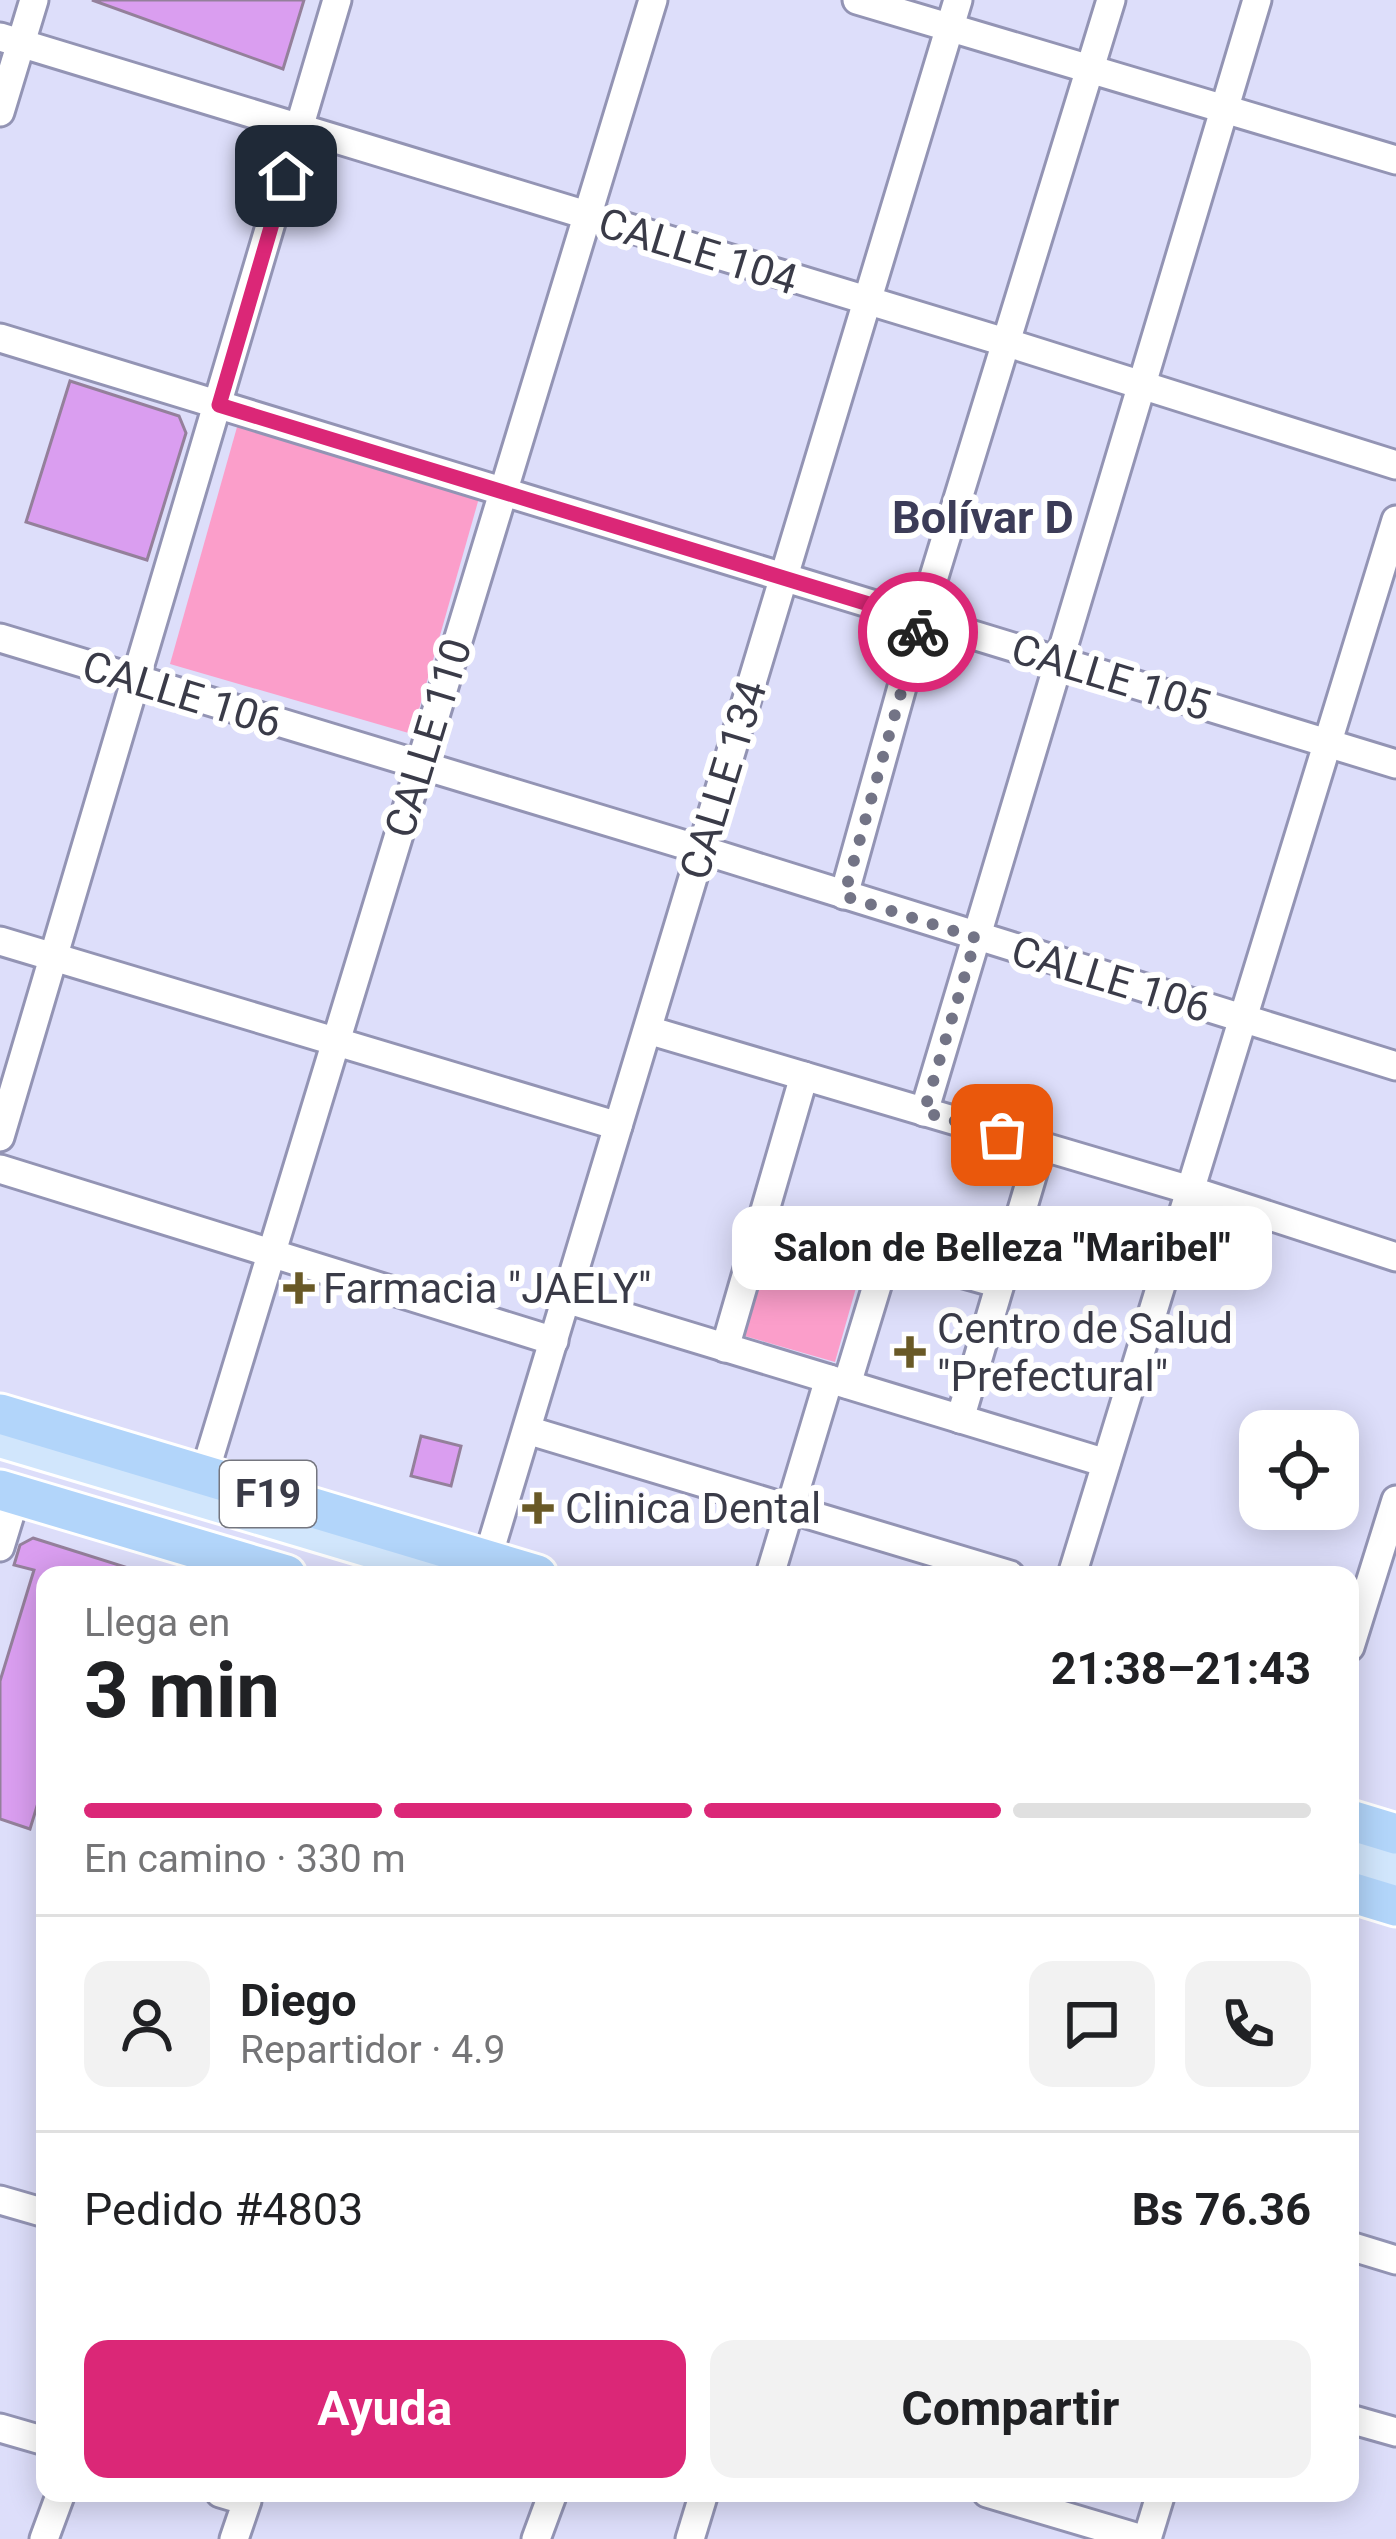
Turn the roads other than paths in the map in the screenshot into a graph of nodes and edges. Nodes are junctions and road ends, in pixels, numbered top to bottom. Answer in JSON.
{"nodes":[{"id":1,"x":34,"y":0,"type":"edge"},
{"id":2,"x":337,"y":0,"type":"edge"},
{"id":3,"x":653,"y":0,"type":"edge"},
{"id":4,"x":857,"y":0,"type":"edge"},
{"id":5,"x":958,"y":0,"type":"edge"},
{"id":6,"x":1111,"y":0,"type":"edge"},
{"id":7,"x":1257,"y":0,"type":"edge"},
{"id":8,"x":950,"y":29,"type":"junction"},
{"id":9,"x":10,"y":40,"type":"edge"},
{"id":10,"x":1091,"y":69,"type":"junction"},
{"id":11,"x":1224,"y":109,"type":"junction"},
{"id":12,"x":0,"y":112,"type":"edge"},
{"id":13,"x":299,"y":130,"type":"junction"},
{"id":14,"x":1396,"y":160,"type":"edge"},
{"id":15,"x":587,"y":217,"type":"junction"},
{"id":16,"x":867,"y":303,"type":"junction"},
{"id":17,"x":0,"y":338,"type":"edge"},
{"id":18,"x":1008,"y":343,"type":"junction"},
{"id":19,"x":1141,"y":386,"type":"junction"},
{"id":20,"x":219,"y":405,"type":"junction"},
{"id":21,"x":1396,"y":465,"type":"edge"},
{"id":22,"x":503,"y":492,"type":"junction"},
{"id":23,"x":1396,"y":520,"type":"edge"},
{"id":24,"x":784,"y":578,"type":"junction"},
{"id":25,"x":921,"y":620,"type":"junction"},
{"id":26,"x":0,"y":638,"type":"edge"},
{"id":27,"x":1059,"y":661,"type":"junction"},
{"id":28,"x":136,"y":681,"type":"junction"},
{"id":29,"x":1327,"y":743,"type":"junction"},
{"id":30,"x":1396,"y":764,"type":"edge"},
{"id":31,"x":419,"y":767,"type":"junction"},
{"id":32,"x":702,"y":850,"type":"junction"},
{"id":33,"x":844,"y":896,"type":"junction"},
{"id":34,"x":976,"y":938,"type":"junction"},
{"id":35,"x":0,"y":941,"type":"edge"},
{"id":36,"x":54,"y":957,"type":"junction"},
{"id":37,"x":1243,"y":1019,"type":"junction"},
{"id":38,"x":648,"y":1030,"type":"junction"},
{"id":39,"x":336,"y":1042,"type":"junction"},
{"id":40,"x":1396,"y":1066,"type":"edge"},
{"id":41,"x":805,"y":1076,"type":"junction"},
{"id":42,"x":924,"y":1112,"type":"junction"},
{"id":43,"x":618,"y":1126,"type":"junction"},
{"id":44,"x":0,"y":1137,"type":"edge"},
{"id":45,"x":1041,"y":1146,"type":"junction"},
{"id":46,"x":0,"y":1169,"type":"edge"},
{"id":47,"x":1190,"y":1190,"type":"junction"},
{"id":48,"x":764,"y":1218,"type":"junction"},
{"id":49,"x":272,"y":1253,"type":"junction"},
{"id":50,"x":887,"y":1253,"type":"junction"},
{"id":51,"x":1396,"y":1257,"type":"edge"},
{"id":52,"x":1000,"y":1285,"type":"junction"},
{"id":53,"x":566,"y":1300,"type":"junction"},
{"id":54,"x":554,"y":1340,"type":"junction"},
{"id":55,"x":725,"y":1348,"type":"junction"},
{"id":56,"x":838,"y":1382,"type":"junction"},
{"id":57,"x":0,"y":1414,"type":"edge"},
{"id":58,"x":960,"y":1419,"type":"junction"},
{"id":59,"x":527,"y":1430,"type":"junction"},
{"id":60,"x":0,"y":1438,"type":"edge"},
{"id":61,"x":1106,"y":1463,"type":"junction"},
{"id":62,"x":204,"y":1475,"type":"junction"},
{"id":63,"x":5,"y":1483,"type":"edge"},
{"id":64,"x":1396,"y":1500,"type":"edge"},
{"id":65,"x":790,"y":1508,"type":"junction"},
{"id":66,"x":0,"y":1546,"type":"edge"},
{"id":67,"x":259,"y":1566,"type":"edge"},
{"id":68,"x":334,"y":1566,"type":"edge"},
{"id":69,"x":465,"y":1566,"type":"edge"},
{"id":70,"x":466,"y":1566,"type":"edge"},
{"id":71,"x":473,"y":1566,"type":"edge"},
{"id":72,"x":773,"y":1566,"type":"edge"},
{"id":73,"x":980,"y":1566,"type":"edge"},
{"id":74,"x":1075,"y":1566,"type":"edge"},
{"id":75,"x":1359,"y":1618,"type":"edge"},
{"id":76,"x":1359,"y":1823,"type":"edge"},
{"id":77,"x":1396,"y":1834,"type":"edge"},
{"id":78,"x":1359,"y":1844,"type":"edge"},
{"id":79,"x":1396,"y":1855,"type":"edge"},
{"id":80,"x":1359,"y":1872,"type":"edge"},
{"id":81,"x":1396,"y":1883,"type":"edge"},
{"id":82,"x":1359,"y":1895,"type":"edge"},
{"id":83,"x":1396,"y":1906,"type":"edge"},
{"id":84,"x":0,"y":2200,"type":"edge"},
{"id":85,"x":36,"y":2210,"type":"edge"},
{"id":86,"x":1359,"y":2249,"type":"edge"},
{"id":87,"x":1396,"y":2260,"type":"edge"},
{"id":88,"x":1359,"y":2422,"type":"edge"},
{"id":89,"x":0,"y":2428,"type":"edge"},
{"id":90,"x":1396,"y":2432,"type":"edge"},
{"id":91,"x":36,"y":2438,"type":"edge"},
{"id":92,"x":58,"y":2502,"type":"edge"},
{"id":93,"x":233,"y":2502,"type":"edge"},
{"id":94,"x":550,"y":2502,"type":"edge"},
{"id":95,"x":701,"y":2502,"type":"edge"},
{"id":96,"x":1014,"y":2502,"type":"edge"},
{"id":97,"x":1158,"y":2502,"type":"edge"},
{"id":98,"x":1108,"y":2534,"type":"edge"},
{"id":99,"x":44,"y":2539,"type":"edge"},
{"id":100,"x":234,"y":2539,"type":"edge"},
{"id":101,"x":536,"y":2539,"type":"edge"},
{"id":102,"x":691,"y":2539,"type":"edge"},
{"id":103,"x":1144,"y":2539,"type":"edge"}],
"edges":[{"from":1,"to":9,"type":"street"},
{"from":2,"to":13,"type":"street"},
{"from":3,"to":15,"type":"street","name":"CALLE 110"},
{"from":4,"to":8,"type":"street"},
{"from":5,"to":8,"type":"street","name":"CALLE 134"},
{"from":6,"to":10,"type":"street"},
{"from":7,"to":11,"type":"street"},
{"from":8,"to":10,"type":"street"},
{"from":8,"to":16,"type":"street","name":"CALLE 134"},
{"from":9,"to":12,"type":"street"},
{"from":9,"to":13,"type":"street","name":"CALLE 104"},
{"from":10,"to":11,"type":"street"},
{"from":10,"to":18,"type":"street"},
{"from":11,"to":14,"type":"street"},
{"from":11,"to":19,"type":"street"},
{"from":13,"to":15,"type":"street","name":"CALLE 104"},
{"from":13,"to":20,"type":"street"},
{"from":15,"to":16,"type":"street","name":"CALLE 104"},
{"from":15,"to":22,"type":"street","name":"CALLE 110"},
{"from":16,"to":18,"type":"street","name":"CALLE 104"},
{"from":16,"to":24,"type":"street","name":"CALLE 134"},
{"from":17,"to":20,"type":"street","name":"CALLE 105"},
{"from":18,"to":19,"type":"street","name":"CALLE 104"},
{"from":18,"to":25,"type":"street"},
{"from":19,"to":21,"type":"street","name":"CALLE 104"},
{"from":19,"to":27,"type":"street"},
{"from":20,"to":22,"type":"street","name":"CALLE 105"},
{"from":20,"to":28,"type":"street"},
{"from":22,"to":24,"type":"street","name":"CALLE 105"},
{"from":22,"to":31,"type":"street","name":"CALLE 110"},
{"from":23,"to":29,"type":"street"},
{"from":24,"to":25,"type":"street","name":"CALLE 105"},
{"from":24,"to":32,"type":"street","name":"CALLE 134"},
{"from":25,"to":27,"type":"street","name":"CALLE 105"},
{"from":25,"to":33,"type":"street"},
{"from":26,"to":28,"type":"street","name":"CALLE 106"},
{"from":27,"to":29,"type":"street","name":"CALLE 105"},
{"from":27,"to":34,"type":"street"},
{"from":28,"to":31,"type":"street","name":"CALLE 106"},
{"from":28,"to":36,"type":"street"},
{"from":29,"to":30,"type":"street","name":"CALLE 105"},
{"from":29,"to":37,"type":"street"},
{"from":31,"to":32,"type":"street","name":"CALLE 106"},
{"from":31,"to":39,"type":"street","name":"CALLE 110"},
{"from":32,"to":33,"type":"street","name":"CALLE 106"},
{"from":32,"to":38,"type":"street","name":"CALLE 134"},
{"from":33,"to":34,"type":"street","name":"CALLE 106"},
{"from":34,"to":37,"type":"street","name":"CALLE 106"},
{"from":34,"to":42,"type":"street"},
{"from":35,"to":36,"type":"street"},
{"from":36,"to":39,"type":"street"},
{"from":36,"to":44,"type":"street"},
{"from":37,"to":40,"type":"street","name":"CALLE 106"},
{"from":37,"to":47,"type":"street"},
{"from":38,"to":41,"type":"street"},
{"from":38,"to":43,"type":"street","name":"CALLE 134"},
{"from":39,"to":43,"type":"street"},
{"from":39,"to":49,"type":"street","name":"CALLE 110"},
{"from":41,"to":42,"type":"street"},
{"from":41,"to":48,"type":"street"},
{"from":42,"to":45,"type":"street"},
{"from":43,"to":53,"type":"street","name":"CALLE 134"},
{"from":45,"to":47,"type":"street"},
{"from":45,"to":52,"type":"street"},
{"from":46,"to":49,"type":"street"},
{"from":47,"to":51,"type":"street"},
{"from":47,"to":61,"type":"street"},
{"from":48,"to":50,"type":"street"},
{"from":48,"to":55,"type":"street"},
{"from":49,"to":54,"type":"street"},
{"from":49,"to":62,"type":"street","name":"CALLE 110"},
{"from":50,"to":52,"type":"street"},
{"from":50,"to":56,"type":"street"},
{"from":52,"to":58,"type":"street"},
{"from":53,"to":54,"type":"street","name":"CALLE 134"},
{"from":53,"to":55,"type":"street"},
{"from":54,"to":59,"type":"street","name":"CALLE 134"},
{"from":55,"to":56,"type":"street"},
{"from":56,"to":58,"type":"street"},
{"from":56,"to":65,"type":"street"},
{"from":57,"to":62,"type":"highway","number":"F19"},
{"from":58,"to":61,"type":"street"},
{"from":59,"to":65,"type":"street"},
{"from":59,"to":71,"type":"street","name":"CALLE 134"},
{"from":60,"to":69,"type":"main road","number":"F19"},
{"from":61,"to":74,"type":"street"},
{"from":62,"to":70,"type":"highway","number":"F19"},
{"from":63,"to":66,"type":"street"},
{"from":63,"to":67,"type":"highway","number":"F19"},
{"from":63,"to":68,"type":"main road","number":"F19"},
{"from":64,"to":75,"type":"street"},
{"from":65,"to":72,"type":"street"},
{"from":65,"to":73,"type":"street"},
{"from":76,"to":77,"type":"highway"},
{"from":78,"to":79,"type":"main road"},
{"from":80,"to":81,"type":"main road"},
{"from":82,"to":83,"type":"highway"},
{"from":84,"to":85,"type":"street"},
{"from":86,"to":87,"type":"street"},
{"from":88,"to":90,"type":"street"},
{"from":89,"to":91,"type":"street"},
{"from":92,"to":99,"type":"street"},
{"from":93,"to":100,"type":"street"},
{"from":94,"to":101,"type":"street"},
{"from":95,"to":102,"type":"street"},
{"from":96,"to":98,"type":"street"},
{"from":97,"to":103,"type":"street"},
{"from":98,"to":103,"type":"street"}]}
